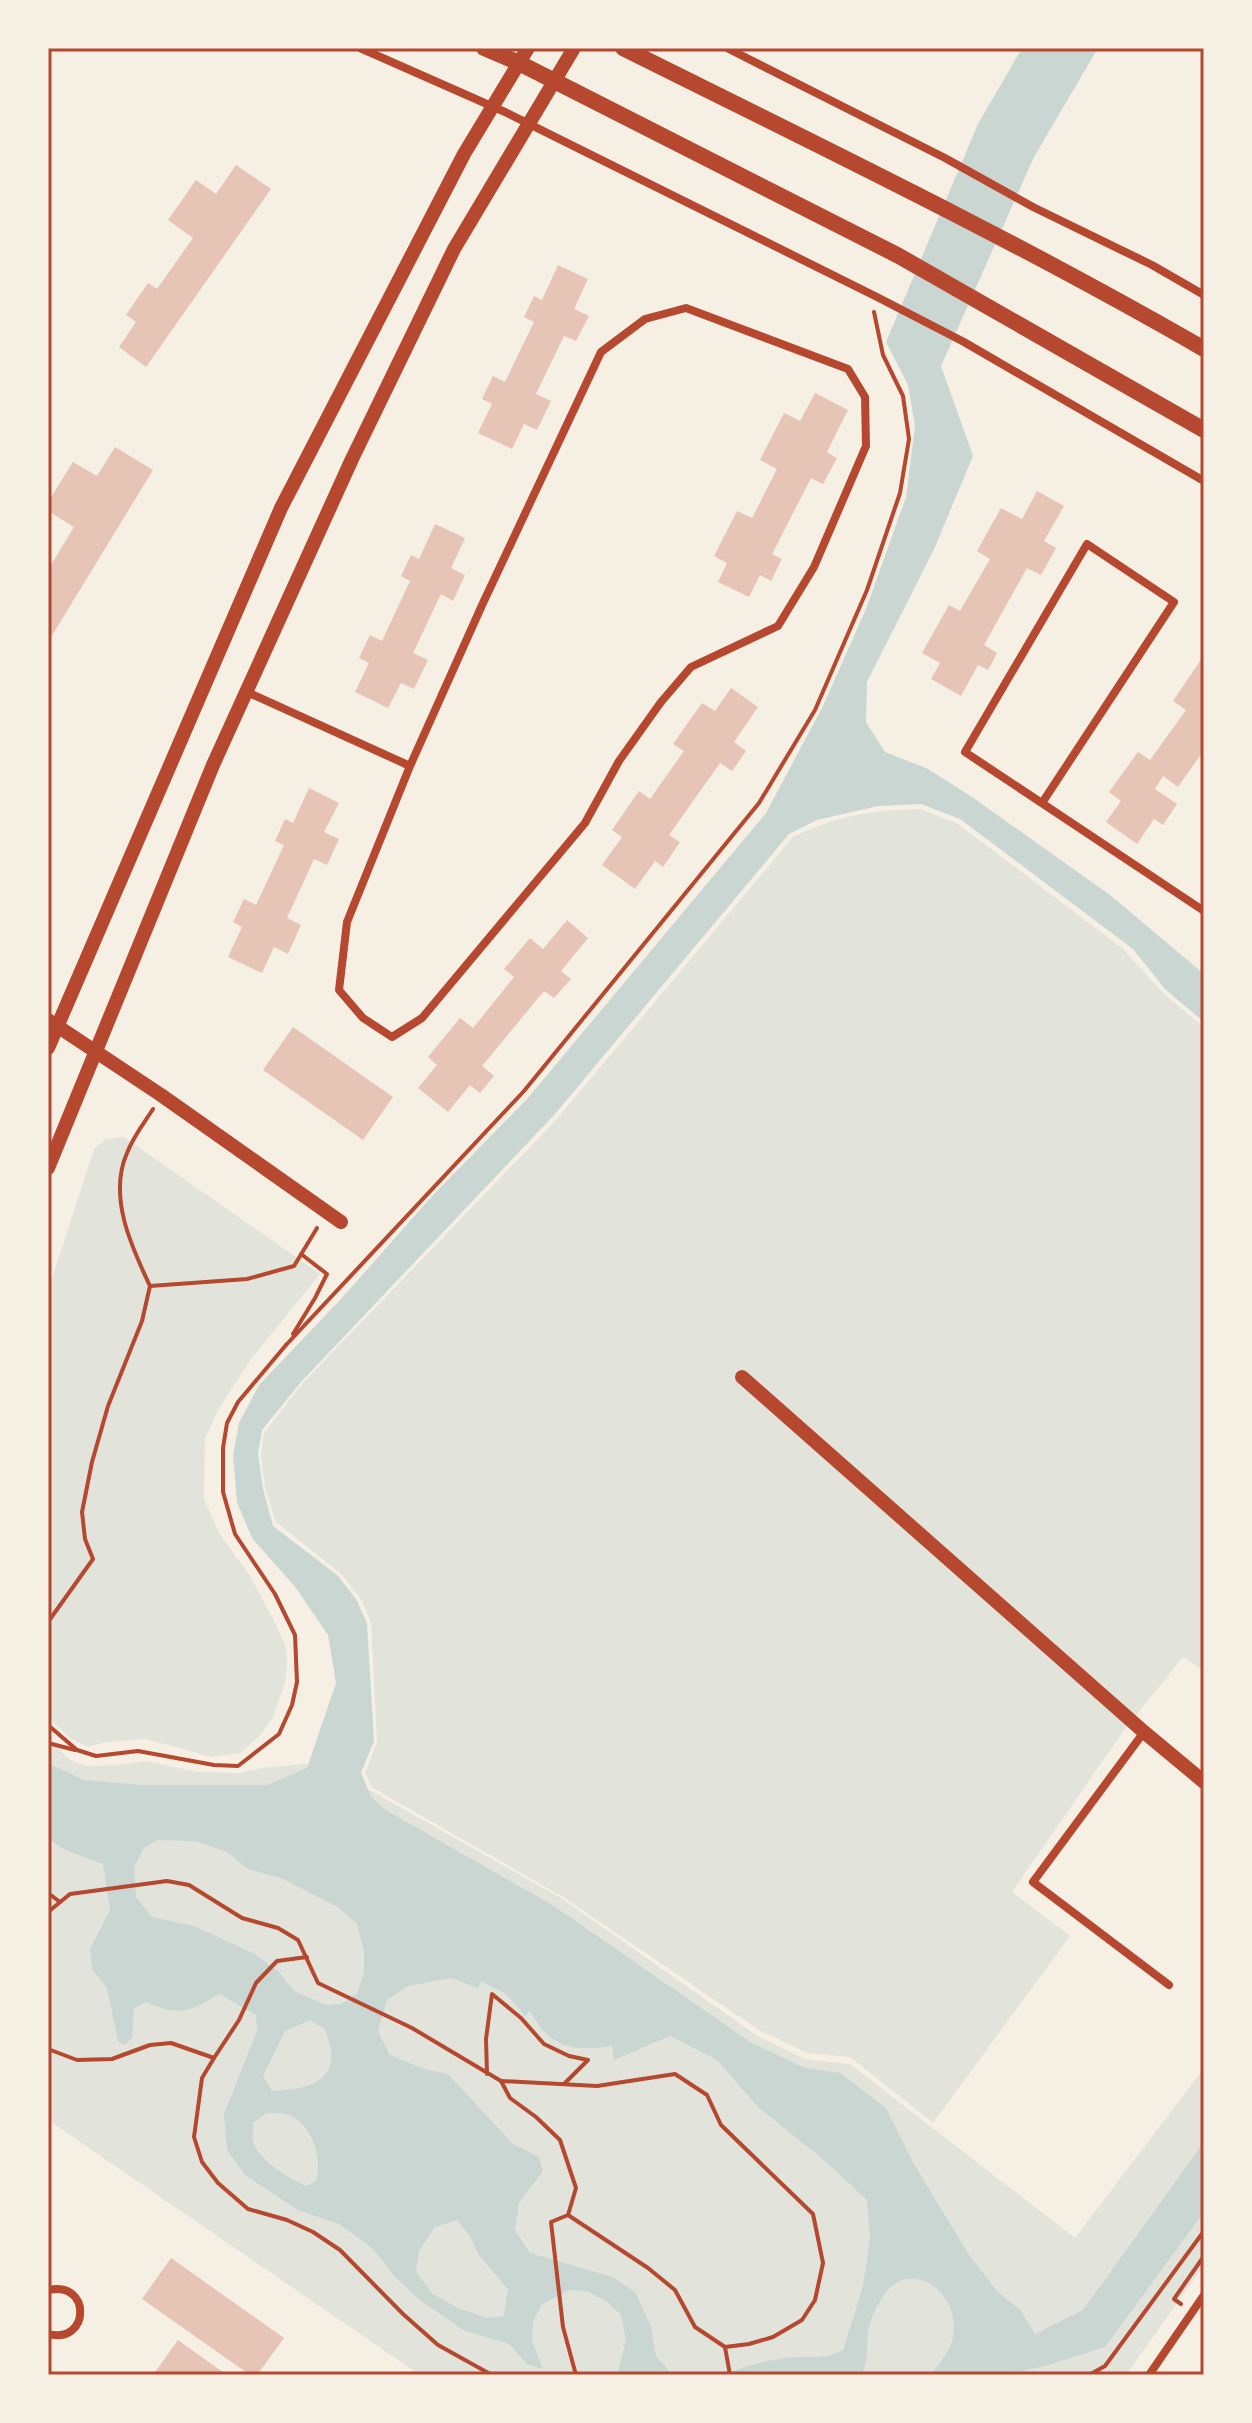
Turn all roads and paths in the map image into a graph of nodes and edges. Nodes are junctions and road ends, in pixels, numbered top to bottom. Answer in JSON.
{"nodes":[{"id":1,"x":360,"y":48,"type":"edge"},
{"id":2,"x":484,"y":48,"type":"edge"},
{"id":3,"x":574,"y":48,"type":"edge"},
{"id":4,"x":623,"y":48,"type":"edge"},
{"id":5,"x":727,"y":48,"type":"edge"},
{"id":6,"x":524,"y":55,"type":"edge"},
{"id":7,"x":555,"y":81,"type":"junction"},
{"id":8,"x":493,"y":106,"type":"junction"},
{"id":9,"x":529,"y":124,"type":"junction"},
{"id":10,"x":873,"y":295,"type":"junction"},
{"id":11,"x":1204,"y":295,"type":"edge"},
{"id":12,"x":1204,"y":349,"type":"edge"},
{"id":13,"x":1204,"y":430,"type":"edge"},
{"id":14,"x":1204,"y":481,"type":"edge"},
{"id":15,"x":247,"y":692,"type":"junction"},
{"id":16,"x":410,"y":766,"type":"junction"},
{"id":17,"x":1042,"y":803,"type":"junction"},
{"id":18,"x":1204,"y":911,"type":"edge"},
{"id":19,"x":52,"y":1023,"type":"edge"},
{"id":20,"x":48,"y":1048,"type":"edge"},
{"id":21,"x":95,"y":1051,"type":"junction"},
{"id":22,"x":161,"y":1095,"type":"junction"},
{"id":23,"x":48,"y":1168,"type":"edge"},
{"id":24,"x":327,"y":1212,"type":"junction"},
{"id":25,"x":341,"y":1222,"type":"dead end"},
{"id":26,"x":301,"y":1254,"type":"junction"},
{"id":27,"x":150,"y":1286,"type":"junction"},
{"id":28,"x":286,"y":1345,"type":"junction"},
{"id":29,"x":742,"y":1377,"type":"dead end"},
{"id":30,"x":48,"y":1622,"type":"edge"},
{"id":31,"x":48,"y":1725,"type":"edge"},
{"id":32,"x":1144,"y":1732,"type":"junction"},
{"id":33,"x":48,"y":1743,"type":"edge"},
{"id":34,"x":77,"y":1750,"type":"junction"},
{"id":35,"x":1204,"y":1782,"type":"edge"},
{"id":36,"x":48,"y":1893,"type":"edge"},
{"id":37,"x":60,"y":1902,"type":"junction"},
{"id":38,"x":48,"y":1912,"type":"edge"},
{"id":39,"x":307,"y":1957,"type":"junction"},
{"id":40,"x":1169,"y":1985,"type":"dead end"},
{"id":41,"x":48,"y":2049,"type":"edge"},
{"id":42,"x":214,"y":2058,"type":"junction"},
{"id":43,"x":487,"y":2074,"type":"junction"},
{"id":44,"x":501,"y":2081,"type":"junction"},
{"id":45,"x":564,"y":2084,"type":"junction"},
{"id":46,"x":568,"y":2215,"type":"junction"},
{"id":47,"x":1203,"y":2234,"type":"edge"},
{"id":48,"x":1204,"y":2256,"type":"edge"},
{"id":49,"x":48,"y":2290,"type":"edge"},
{"id":50,"x":1204,"y":2295,"type":"edge"},
{"id":51,"x":1193,"y":2312,"type":"junction"},
{"id":52,"x":48,"y":2334,"type":"edge"},
{"id":53,"x":725,"y":2347,"type":"junction"},
{"id":54,"x":492,"y":2375,"type":"edge"},
{"id":55,"x":576,"y":2375,"type":"edge"},
{"id":56,"x":730,"y":2375,"type":"edge"},
{"id":57,"x":1084,"y":2375,"type":"edge"},
{"id":58,"x":1149,"y":2375,"type":"edge"}],
"edges":[{"from":1,"to":8,"type":"street"},
{"from":2,"to":6,"type":"main road"},
{"from":3,"to":7,"type":"street"},
{"from":4,"to":12,"type":"main road"},
{"from":5,"to":11,"type":"street"},
{"from":6,"to":7,"type":"main road"},
{"from":6,"to":8,"type":"street"},
{"from":7,"to":9,"type":"street"},
{"from":7,"to":13,"type":"main road"},
{"from":8,"to":9,"type":"street"},
{"from":8,"to":19,"type":"street"},
{"from":9,"to":10,"type":"street"},
{"from":9,"to":15,"type":"street"},
{"from":10,"to":14,"type":"street"},
{"from":10,"to":28,"type":"path"},
{"from":15,"to":16,"type":"street"},
{"from":15,"to":21,"type":"street"},
{"from":16,"to":16,"type":"street"},
{"from":17,"to":17,"type":"street"},
{"from":17,"to":18,"type":"street"},
{"from":19,"to":20,"type":"street"},
{"from":19,"to":21,"type":"street"},
{"from":21,"to":22,"type":"street"},
{"from":21,"to":23,"type":"street"},
{"from":22,"to":24,"type":"street"},
{"from":22,"to":27,"type":"path"},
{"from":24,"to":25,"type":"street"},
{"from":24,"to":26,"type":"path"},
{"from":26,"to":27,"type":"path"},
{"from":26,"to":28,"type":"path"},
{"from":27,"to":30,"type":"path"},
{"from":28,"to":34,"type":"path"},
{"from":29,"to":32,"type":"street"},
{"from":31,"to":34,"type":"path"},
{"from":32,"to":35,"type":"street"},
{"from":32,"to":40,"type":"street"},
{"from":33,"to":34,"type":"path"},
{"from":36,"to":37,"type":"path"},
{"from":37,"to":38,"type":"path"},
{"from":37,"to":39,"type":"path"},
{"from":39,"to":42,"type":"path"},
{"from":39,"to":43,"type":"path"},
{"from":41,"to":42,"type":"path"},
{"from":42,"to":54,"type":"path"},
{"from":43,"to":44,"type":"path"},
{"from":43,"to":45,"type":"path"},
{"from":44,"to":45,"type":"path"},
{"from":44,"to":46,"type":"path"},
{"from":45,"to":53,"type":"path"},
{"from":46,"to":53,"type":"path"},
{"from":46,"to":55,"type":"path"},
{"from":47,"to":57,"type":"path"},
{"from":48,"to":51,"type":"path"},
{"from":49,"to":52,"type":"street"},
{"from":50,"to":51,"type":"street"},
{"from":51,"to":58,"type":"street"},
{"from":53,"to":56,"type":"path"}]}
